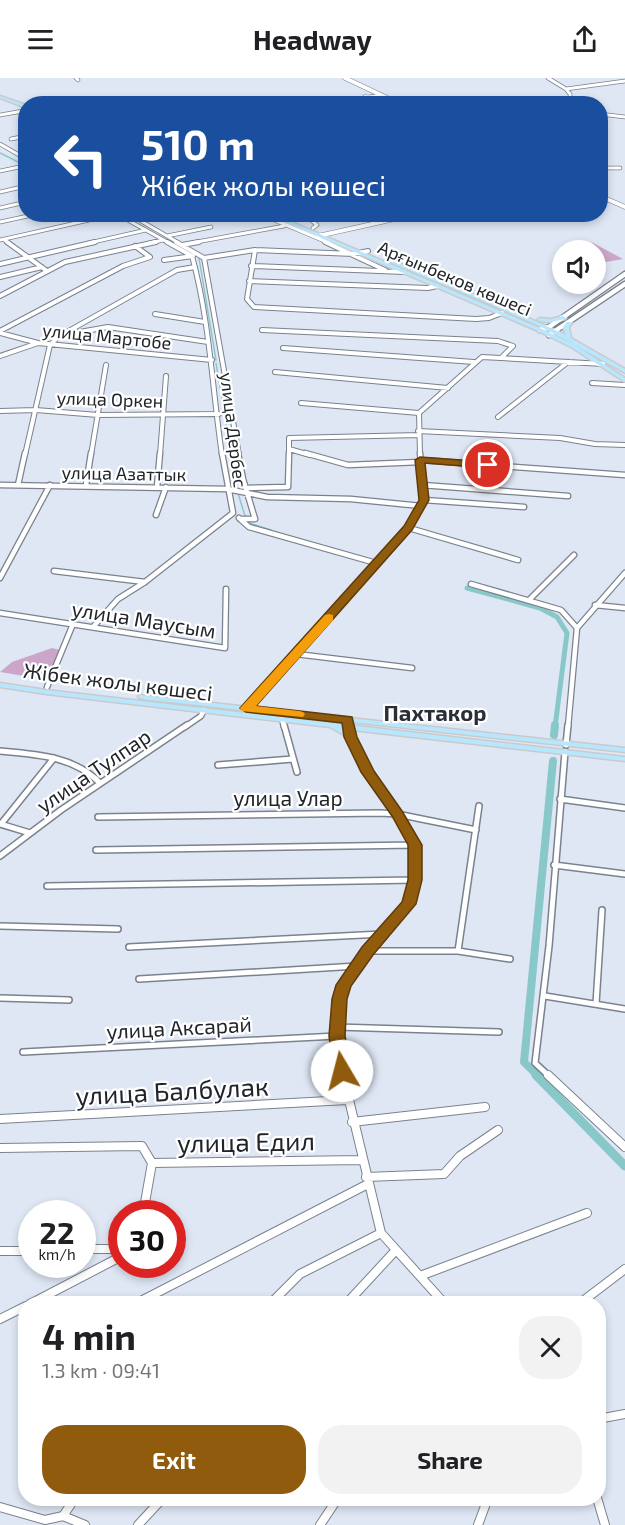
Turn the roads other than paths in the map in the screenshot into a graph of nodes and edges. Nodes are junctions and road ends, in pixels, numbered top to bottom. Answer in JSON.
{"nodes":[{"id":1,"x":336,"y":78,"type":"edge"},
{"id":2,"x":345,"y":78,"type":"edge"},
{"id":3,"x":548,"y":78,"type":"edge"},
{"id":4,"x":625,"y":81,"type":"edge"},
{"id":5,"x":566,"y":89,"type":"junction"},
{"id":6,"x":366,"y":95,"type":"junction"},
{"id":7,"x":362,"y":96,"type":"edge"},
{"id":8,"x":374,"y":96,"type":"edge"},
{"id":9,"x":374,"y":96,"type":"edge"},
{"id":10,"x":379,"y":96,"type":"edge"},
{"id":11,"x":570,"y":96,"type":"edge"},
{"id":12,"x":0,"y":97,"type":"edge"},
{"id":13,"x":0,"y":102,"type":"edge"},
{"id":14,"x":18,"y":108,"type":"edge"},
{"id":15,"x":18,"y":109,"type":"edge"},
{"id":16,"x":18,"y":112,"type":"edge"},
{"id":17,"x":1,"y":114,"type":"edge"},
{"id":18,"x":608,"y":115,"type":"edge"},
{"id":19,"x":625,"y":117,"type":"edge"},
{"id":20,"x":18,"y":138,"type":"edge"},
{"id":21,"x":11,"y":139,"type":"dead end"},
{"id":22,"x":0,"y":144,"type":"edge"},
{"id":23,"x":18,"y":154,"type":"edge"},
{"id":24,"x":18,"y":167,"type":"edge"},
{"id":25,"x":608,"y":168,"type":"edge"},
{"id":26,"x":620,"y":168,"type":"dead end"},
{"id":27,"x":0,"y":171,"type":"edge"},
{"id":28,"x":18,"y":188,"type":"edge"},
{"id":29,"x":0,"y":192,"type":"edge"},
{"id":30,"x":608,"y":200,"type":"edge"},
{"id":31,"x":18,"y":204,"type":"edge"},
{"id":32,"x":608,"y":205,"type":"edge"},
{"id":33,"x":625,"y":207,"type":"edge"},
{"id":34,"x":0,"y":208,"type":"edge"},
{"id":35,"x":625,"y":212,"type":"edge"},
{"id":36,"x":18,"y":218,"type":"edge"},
{"id":37,"x":0,"y":222,"type":"edge"},
{"id":38,"x":79,"y":222,"type":"edge"},
{"id":39,"x":131,"y":222,"type":"edge"},
{"id":40,"x":141,"y":222,"type":"edge"},
{"id":41,"x":279,"y":222,"type":"edge"},
{"id":42,"x":286,"y":222,"type":"edge"},
{"id":43,"x":299,"y":222,"type":"edge"},
{"id":44,"x":316,"y":222,"type":"edge"},
{"id":45,"x":381,"y":222,"type":"edge"},
{"id":46,"x":286,"y":225,"type":"junction"},
{"id":47,"x":211,"y":227,"type":"dead end"},
{"id":48,"x":313,"y":228,"type":"junction"},
{"id":49,"x":146,"y":230,"type":"junction"},
{"id":50,"x":327,"y":234,"type":"junction"},
{"id":51,"x":318,"y":236,"type":"junction"},
{"id":52,"x":166,"y":238,"type":"junction"},
{"id":53,"x":1,"y":239,"type":"edge"},
{"id":54,"x":182,"y":245,"type":"junction"},
{"id":55,"x":135,"y":246,"type":"junction"},
{"id":56,"x":255,"y":250,"type":"junction"},
{"id":57,"x":368,"y":251,"type":"junction"},
{"id":58,"x":357,"y":254,"type":"junction"},
{"id":59,"x":192,"y":256,"type":"junction"},
{"id":60,"x":202,"y":256,"type":"junction"},
{"id":61,"x":29,"y":257,"type":"junction"},
{"id":62,"x":150,"y":257,"type":"joint"},
{"id":63,"x":164,"y":260,"type":"dead end"},
{"id":64,"x":0,"y":264,"type":"edge"},
{"id":65,"x":251,"y":266,"type":"junction"},
{"id":66,"x":42,"y":267,"type":"junction"},
{"id":67,"x":195,"y":267,"type":"junction"},
{"id":68,"x":47,"y":271,"type":"junction"},
{"id":69,"x":390,"y":272,"type":"junction"},
{"id":70,"x":404,"y":272,"type":"junction"},
{"id":71,"x":625,"y":274,"type":"edge"},
{"id":72,"x":0,"y":277,"type":"edge"},
{"id":73,"x":249,"y":281,"type":"junction"},
{"id":74,"x":625,"y":284,"type":"edge"},
{"id":75,"x":437,"y":286,"type":"junction"},
{"id":76,"x":0,"y":296,"type":"edge"},
{"id":77,"x":155,"y":314,"type":"dead end"},
{"id":78,"x":502,"y":314,"type":"junction"},
{"id":79,"x":528,"y":318,"type":"junction"},
{"id":80,"x":563,"y":318,"type":"junction"},
{"id":81,"x":206,"y":322,"type":"junction"},
{"id":82,"x":569,"y":323,"type":"junction"},
{"id":83,"x":549,"y":327,"type":"junction"},
{"id":84,"x":262,"y":330,"type":"dead end"},
{"id":85,"x":540,"y":330,"type":"junction"},
{"id":86,"x":557,"y":331,"type":"junction"},
{"id":87,"x":0,"y":332,"type":"edge"},
{"id":88,"x":549,"y":334,"type":"junction"},
{"id":89,"x":61,"y":335,"type":"junction"},
{"id":90,"x":570,"y":338,"type":"junction"},
{"id":91,"x":208,"y":342,"type":"junction"},
{"id":92,"x":38,"y":343,"type":"junction"},
{"id":93,"x":50,"y":345,"type":"junction"},
{"id":94,"x":283,"y":348,"type":"dead end"},
{"id":95,"x":0,"y":356,"type":"edge"},
{"id":96,"x":502,"y":357,"type":"junction"},
{"id":97,"x":212,"y":360,"type":"junction"},
{"id":98,"x":474,"y":362,"type":"junction"},
{"id":99,"x":568,"y":362,"type":"junction"},
{"id":100,"x":603,"y":364,"type":"junction"},
{"id":101,"x":106,"y":365,"type":"dead end"},
{"id":102,"x":625,"y":371,"type":"edge"},
{"id":103,"x":275,"y":372,"type":"dead end"},
{"id":104,"x":166,"y":376,"type":"dead end"},
{"id":105,"x":625,"y":380,"type":"edge"},
{"id":106,"x":592,"y":383,"type":"dead end"},
{"id":107,"x":625,"y":385,"type":"edge"},
{"id":108,"x":448,"y":388,"type":"junction"},
{"id":109,"x":302,"y":403,"type":"dead end"},
{"id":110,"x":36,"y":410,"type":"junction"},
{"id":111,"x":0,"y":411,"type":"edge"},
{"id":112,"x":419,"y":413,"type":"junction"},
{"id":113,"x":219,"y":414,"type":"junction"},
{"id":114,"x":98,"y":415,"type":"junction"},
{"id":115,"x":164,"y":415,"type":"junction"},
{"id":116,"x":498,"y":417,"type":"dead end"},
{"id":117,"x":418,"y":433,"type":"junction"},
{"id":118,"x":625,"y":445,"type":"edge"},
{"id":119,"x":289,"y":449,"type":"junction"},
{"id":120,"x":420,"y":461,"type":"junction"},
{"id":121,"x":625,"y":475,"type":"edge"},
{"id":122,"x":0,"y":485,"type":"edge"},
{"id":123,"x":18,"y":485,"type":"junction"},
{"id":124,"x":50,"y":485,"type":"junction"},
{"id":125,"x":422,"y":485,"type":"junction"},
{"id":126,"x":86,"y":486,"type":"junction"},
{"id":127,"x":157,"y":487,"type":"junction"},
{"id":128,"x":166,"y":487,"type":"junction"},
{"id":129,"x":227,"y":489,"type":"junction"},
{"id":130,"x":247,"y":490,"type":"junction"},
{"id":131,"x":568,"y":496,"type":"dead end"},
{"id":132,"x":424,"y":500,"type":"junction"},
{"id":133,"x":421,"y":506,"type":"junction"},
{"id":134,"x":524,"y":507,"type":"dead end"},
{"id":135,"x":233,"y":513,"type":"junction"},
{"id":136,"x":156,"y":515,"type":"dead end"},
{"id":137,"x":240,"y":519,"type":"junction"},
{"id":138,"x":409,"y":528,"type":"junction"},
{"id":139,"x":574,"y":555,"type":"dead end"},
{"id":140,"x":518,"y":560,"type":"dead end"},
{"id":141,"x":376,"y":564,"type":"junction"},
{"id":142,"x":54,"y":571,"type":"dead end"},
{"id":143,"x":624,"y":575,"type":"edge"},
{"id":144,"x":0,"y":578,"type":"edge"},
{"id":145,"x":145,"y":582,"type":"junction"},
{"id":146,"x":471,"y":584,"type":"dead end"},
{"id":147,"x":226,"y":589,"type":"dead end"},
{"id":148,"x":529,"y":600,"type":"junction"},
{"id":149,"x":595,"y":605,"type":"junction"},
{"id":150,"x":625,"y":608,"type":"edge"},
{"id":151,"x":0,"y":613,"type":"edge"},
{"id":152,"x":73,"y":624,"type":"junction"},
{"id":153,"x":93,"y":627,"type":"junction"},
{"id":154,"x":577,"y":628,"type":"junction"},
{"id":155,"x":296,"y":654,"type":"junction"},
{"id":156,"x":412,"y":668,"type":"dead end"},
{"id":157,"x":0,"y":680,"type":"edge"},
{"id":158,"x":0,"y":685,"type":"edge"},
{"id":159,"x":47,"y":687,"type":"junction"},
{"id":160,"x":246,"y":708,"type":"junction"},
{"id":161,"x":204,"y":710,"type":"junction"},
{"id":162,"x":282,"y":719,"type":"junction"},
{"id":163,"x":327,"y":723,"type":"junction"},
{"id":164,"x":348,"y":723,"type":"junction"},
{"id":165,"x":351,"y":737,"type":"junction"},
{"id":166,"x":565,"y":748,"type":"junction"},
{"id":167,"x":625,"y":750,"type":"edge"},
{"id":168,"x":0,"y":751,"type":"edge"},
{"id":169,"x":54,"y":758,"type":"junction"},
{"id":170,"x":293,"y":759,"type":"junction"},
{"id":171,"x":625,"y":759,"type":"edge"},
{"id":172,"x":218,"y":765,"type":"dead end"},
{"id":173,"x":297,"y":772,"type":"dead end"},
{"id":174,"x":100,"y":783,"type":"junction"},
{"id":175,"x":560,"y":799,"type":"junction"},
{"id":176,"x":479,"y":806,"type":"dead end"},
{"id":177,"x":625,"y":808,"type":"edge"},
{"id":178,"x":398,"y":814,"type":"junction"},
{"id":179,"x":98,"y":817,"type":"dead end"},
{"id":180,"x":0,"y":824,"type":"edge"},
{"id":181,"x":476,"y":830,"type":"junction"},
{"id":182,"x":30,"y":833,"type":"junction"},
{"id":183,"x":415,"y":845,"type":"junction"},
{"id":184,"x":96,"y":850,"type":"dead end"},
{"id":185,"x":0,"y":856,"type":"edge"},
{"id":186,"x":554,"y":865,"type":"junction"},
{"id":187,"x":625,"y":874,"type":"edge"},
{"id":188,"x":415,"y":880,"type":"junction"},
{"id":189,"x":47,"y":886,"type":"dead end"},
{"id":190,"x":602,"y":910,"type":"dead end"},
{"id":191,"x":0,"y":926,"type":"edge"},
{"id":192,"x":118,"y":929,"type":"dead end"},
{"id":193,"x":382,"y":934,"type":"junction"},
{"id":194,"x":129,"y":947,"type":"dead end"},
{"id":195,"x":367,"y":951,"type":"junction"},
{"id":196,"x":458,"y":951,"type":"junction"},
{"id":197,"x":510,"y":959,"type":"dead end"},
{"id":198,"x":357,"y":966,"type":"junction"},
{"id":199,"x":139,"y":979,"type":"dead end"},
{"id":200,"x":546,"y":996,"type":"junction"},
{"id":201,"x":0,"y":998,"type":"edge"},
{"id":202,"x":69,"y":1000,"type":"dead end"},
{"id":203,"x":596,"y":1004,"type":"junction"},
{"id":204,"x":625,"y":1009,"type":"edge"},
{"id":205,"x":337,"y":1027,"type":"junction"},
{"id":206,"x":499,"y":1032,"type":"dead end"},
{"id":207,"x":337,"y":1036,"type":"junction"},
{"id":208,"x":23,"y":1052,"type":"dead end"},
{"id":209,"x":347,"y":1100,"type":"junction"},
{"id":210,"x":485,"y":1107,"type":"dead end"},
{"id":211,"x":0,"y":1119,"type":"edge"},
{"id":212,"x":352,"y":1122,"type":"junction"},
{"id":213,"x":498,"y":1130,"type":"dead end"},
{"id":214,"x":625,"y":1147,"type":"edge"},
{"id":215,"x":0,"y":1148,"type":"edge"},
{"id":216,"x":361,"y":1160,"type":"junction"},
{"id":217,"x":152,"y":1163,"type":"junction"},
{"id":218,"x":367,"y":1181,"type":"junction"},
{"id":219,"x":145,"y":1200,"type":"edge"},
{"id":220,"x":587,"y":1213,"type":"dead end"},
{"id":221,"x":381,"y":1233,"type":"junction"},
{"id":222,"x":396,"y":1250,"type":"junction"},
{"id":223,"x":0,"y":1251,"type":"edge"},
{"id":224,"x":18,"y":1251,"type":"edge"},
{"id":225,"x":108,"y":1263,"type":"edge"},
{"id":226,"x":625,"y":1269,"type":"edge"},
{"id":227,"x":420,"y":1276,"type":"junction"},
{"id":228,"x":45,"y":1296,"type":"edge"},
{"id":229,"x":150,"y":1296,"type":"edge"},
{"id":230,"x":278,"y":1296,"type":"edge"},
{"id":231,"x":353,"y":1296,"type":"edge"},
{"id":232,"x":438,"y":1296,"type":"edge"},
{"id":233,"x":590,"y":1296,"type":"edge"},
{"id":234,"x":18,"y":1310,"type":"edge"},
{"id":235,"x":0,"y":1319,"type":"edge"},
{"id":236,"x":625,"y":1414,"type":"edge"},
{"id":237,"x":606,"y":1418,"type":"edge"},
{"id":238,"x":70,"y":1506,"type":"edge"},
{"id":239,"x":156,"y":1506,"type":"edge"},
{"id":240,"x":333,"y":1506,"type":"edge"},
{"id":241,"x":485,"y":1506,"type":"edge"},
{"id":242,"x":599,"y":1506,"type":"edge"},
{"id":243,"x":0,"y":1507,"type":"edge"},
{"id":244,"x":63,"y":1516,"type":"junction"},
{"id":245,"x":44,"y":1523,"type":"edge"},
{"id":246,"x":85,"y":1525,"type":"edge"},
{"id":247,"x":138,"y":1525,"type":"edge"},
{"id":248,"x":320,"y":1525,"type":"edge"},
{"id":249,"x":478,"y":1525,"type":"edge"},
{"id":250,"x":605,"y":1525,"type":"edge"}],
"edges":[{"from":1,"to":6,"type":"main road"},
{"from":2,"to":10,"type":"main road"},
{"from":3,"to":5,"type":"street"},
{"from":4,"to":5,"type":"street"},
{"from":5,"to":11,"type":"street"},
{"from":6,"to":7,"type":"street"},
{"from":6,"to":8,"type":"main road"},
{"from":6,"to":9,"type":"main road"},
{"from":12,"to":14,"type":"main road"},
{"from":13,"to":15,"type":"main road"},
{"from":16,"to":17,"type":"street"},
{"from":18,"to":19,"type":"street"},
{"from":20,"to":21,"type":"street"},
{"from":22,"to":23,"type":"street"},
{"from":24,"to":27,"type":"street"},
{"from":25,"to":26,"type":"street"},
{"from":28,"to":29,"type":"street"},
{"from":30,"to":33,"type":"main road"},
{"from":31,"to":34,"type":"street"},
{"from":32,"to":35,"type":"main road"},
{"from":36,"to":37,"type":"street"},
{"from":38,"to":53,"type":"street"},
{"from":39,"to":49,"type":"street"},
{"from":40,"to":52,"type":"street"},
{"from":41,"to":46,"type":"street"},
{"from":42,"to":51,"type":"main road","name":"Арғынбеков көшесі"},
{"from":43,"to":48,"type":"main road","name":"Арғынбеков көшесі"},
{"from":44,"to":48,"type":"street"},
{"from":45,"to":50,"type":"street"},
{"from":46,"to":54,"type":"street"},
{"from":46,"to":58,"type":"street"},
{"from":47,"to":52,"type":"street"},
{"from":48,"to":50,"type":"main road","name":"Арғынбеков көшесі"},
{"from":49,"to":52,"type":"street"},
{"from":49,"to":61,"type":"street"},
{"from":50,"to":51,"type":"street"},
{"from":50,"to":57,"type":"main road","name":"Арғынбеков көшесі"},
{"from":51,"to":58,"type":"main road","name":"Арғынбеков көшесі"},
{"from":52,"to":54,"type":"street"},
{"from":52,"to":55,"type":"street"},
{"from":52,"to":59,"type":"street"},
{"from":53,"to":61,"type":"street"},
{"from":54,"to":60,"type":"street"},
{"from":55,"to":62,"type":"street"},
{"from":55,"to":68,"type":"street"},
{"from":56,"to":58,"type":"street"},
{"from":56,"to":60,"type":"street"},
{"from":56,"to":65,"type":"street"},
{"from":57,"to":58,"type":"street"},
{"from":57,"to":79,"type":"main road","name":"Арғынбеков көшесі"},
{"from":58,"to":69,"type":"street"},
{"from":58,"to":70,"type":"main road","name":"Арғынбеков көшесі"},
{"from":59,"to":60,"type":"street"},
{"from":59,"to":63,"type":"street"},
{"from":59,"to":67,"type":"street","name":"улица Дербес"},
{"from":60,"to":130,"type":"street","name":"улица Дербес"},
{"from":61,"to":64,"type":"street"},
{"from":61,"to":66,"type":"street"},
{"from":62,"to":87,"type":"street"},
{"from":65,"to":69,"type":"street"},
{"from":65,"to":73,"type":"street"},
{"from":66,"to":68,"type":"street"},
{"from":66,"to":72,"type":"street"},
{"from":67,"to":81,"type":"street","name":"улица Дербес"},
{"from":67,"to":89,"type":"street"},
{"from":68,"to":76,"type":"street"},
{"from":69,"to":70,"type":"street"},
{"from":70,"to":75,"type":"main road","name":"Арғынбеков көшесі"},
{"from":71,"to":80,"type":"main road"},
{"from":73,"to":75,"type":"street"},
{"from":73,"to":78,"type":"street"},
{"from":74,"to":82,"type":"main road"},
{"from":75,"to":78,"type":"main road","name":"Арғынбеков көшесі"},
{"from":77,"to":81,"type":"street"},
{"from":78,"to":85,"type":"main road","name":"Арғынбеков көшесі"},
{"from":79,"to":80,"type":"main road"},
{"from":79,"to":83,"type":"main road","name":"Арғынбеков көшесі"},
{"from":80,"to":83,"type":"main road"},
{"from":81,"to":91,"type":"street","name":"улица Дербес"},
{"from":82,"to":86,"type":"main road"},
{"from":82,"to":90,"type":"main road"},
{"from":83,"to":85,"type":"main road"},
{"from":83,"to":86,"type":"main road","name":"Арғынбеков көшесі"},
{"from":84,"to":96,"type":"street"},
{"from":85,"to":88,"type":"main road","name":"Арғынбеков көшесі"},
{"from":86,"to":88,"type":"main road"},
{"from":86,"to":90,"type":"main road","name":"Арғынбеков көшесі"},
{"from":87,"to":92,"type":"street","name":"улица Мартобе"},
{"from":88,"to":100,"type":"main road","name":"Арғынбеков көшесі"},
{"from":89,"to":91,"type":"street"},
{"from":89,"to":93,"type":"street"},
{"from":90,"to":102,"type":"main road","name":"Арғынбеков көшесі"},
{"from":91,"to":97,"type":"street","name":"улица Дербес"},
{"from":92,"to":93,"type":"street","name":"улица Мартобе"},
{"from":92,"to":95,"type":"street"},
{"from":93,"to":97,"type":"street","name":"улица Мартобе"},
{"from":93,"to":110,"type":"street"},
{"from":94,"to":98,"type":"street"},
{"from":96,"to":98,"type":"street"},
{"from":96,"to":99,"type":"street"},
{"from":97,"to":113,"type":"street","name":"улица Дербес"},
{"from":98,"to":108,"type":"street"},
{"from":99,"to":100,"type":"street"},
{"from":99,"to":116,"type":"street"},
{"from":100,"to":105,"type":"main road","name":"Арғынбеков көшесі"},
{"from":101,"to":114,"type":"street"},
{"from":103,"to":108,"type":"street"},
{"from":104,"to":115,"type":"street"},
{"from":106,"to":107,"type":"street"},
{"from":108,"to":112,"type":"street"},
{"from":109,"to":112,"type":"street"},
{"from":110,"to":111,"type":"street","name":"улица Оркен"},
{"from":110,"to":114,"type":"street","name":"улица Оркен"},
{"from":110,"to":123,"type":"street"},
{"from":112,"to":117,"type":"street"},
{"from":113,"to":115,"type":"street","name":"улица Оркен"},
{"from":113,"to":129,"type":"street","name":"улица Дербес"},
{"from":114,"to":115,"type":"street","name":"улица Оркен"},
{"from":114,"to":126,"type":"street"},
{"from":115,"to":127,"type":"street"},
{"from":117,"to":118,"type":"street"},
{"from":117,"to":119,"type":"street"},
{"from":117,"to":120,"type":"street"},
{"from":119,"to":120,"type":"street"},
{"from":119,"to":130,"type":"street"},
{"from":120,"to":121,"type":"street"},
{"from":120,"to":125,"type":"street"},
{"from":122,"to":123,"type":"street","name":"улица Азаттык"},
{"from":123,"to":124,"type":"street","name":"улица Азаттык"},
{"from":124,"to":126,"type":"street","name":"улица Азаттык"},
{"from":124,"to":144,"type":"street"},
{"from":125,"to":131,"type":"street"},
{"from":125,"to":132,"type":"street"},
{"from":126,"to":127,"type":"street","name":"улица Азаттык"},
{"from":127,"to":128,"type":"street","name":"улица Азаттык"},
{"from":128,"to":129,"type":"street","name":"улица Азаттык"},
{"from":128,"to":136,"type":"street"},
{"from":129,"to":130,"type":"street","name":"улица Азаттык"},
{"from":129,"to":135,"type":"street","name":"улица Дербес"},
{"from":130,"to":133,"type":"street","name":"улица Азаттык"},
{"from":130,"to":137,"type":"street","name":"улица Дербес"},
{"from":132,"to":133,"type":"street"},
{"from":132,"to":134,"type":"street"},
{"from":133,"to":138,"type":"street"},
{"from":135,"to":137,"type":"street"},
{"from":135,"to":145,"type":"street","name":"улица Дербес"},
{"from":137,"to":141,"type":"street"},
{"from":138,"to":140,"type":"street"},
{"from":138,"to":141,"type":"street"},
{"from":139,"to":148,"type":"street"},
{"from":141,"to":155,"type":"street"},
{"from":142,"to":145,"type":"street"},
{"from":143,"to":149,"type":"street"},
{"from":145,"to":153,"type":"street","name":"улица Дербес"},
{"from":146,"to":148,"type":"street"},
{"from":147,"to":153,"type":"street","name":"улица Маусым"},
{"from":148,"to":154,"type":"street"},
{"from":149,"to":150,"type":"street"},
{"from":149,"to":154,"type":"street"},
{"from":151,"to":152,"type":"street","name":"улица Маусым"},
{"from":152,"to":153,"type":"street","name":"улица Маусым"},
{"from":152,"to":159,"type":"street"},
{"from":154,"to":166,"type":"street"},
{"from":155,"to":156,"type":"street"},
{"from":155,"to":160,"type":"street"},
{"from":157,"to":159,"type":"main road","name":"Жібек жолы көшесі"},
{"from":158,"to":161,"type":"main road","name":"Жібек жолы көшесі"},
{"from":159,"to":160,"type":"main road","name":"Жібек жолы көшесі"},
{"from":160,"to":164,"type":"main road","name":"Жібек жолы көшесі"},
{"from":161,"to":162,"type":"main road","name":"Жібек жолы көшесі"},
{"from":161,"to":174,"type":"street","name":"улица Тулпар"},
{"from":162,"to":163,"type":"main road","name":"Жібек жолы көшесі"},
{"from":162,"to":170,"type":"street"},
{"from":163,"to":164,"type":"main road","name":"Жібек жолы көшесі"},
{"from":163,"to":165,"type":"main road"},
{"from":164,"to":165,"type":"street"},
{"from":164,"to":166,"type":"main road","name":"Жібек жолы көшесі"},
{"from":165,"to":178,"type":"street"},
{"from":166,"to":167,"type":"main road","name":"Жібек жолы көшесі"},
{"from":166,"to":171,"type":"main road","name":"Жібек жолы көшесі"},
{"from":166,"to":175,"type":"street"},
{"from":168,"to":169,"type":"street"},
{"from":169,"to":174,"type":"street"},
{"from":169,"to":180,"type":"street"},
{"from":170,"to":172,"type":"street"},
{"from":170,"to":173,"type":"street"},
{"from":174,"to":182,"type":"street","name":"улица Тулпар"},
{"from":175,"to":177,"type":"street"},
{"from":175,"to":186,"type":"street"},
{"from":176,"to":181,"type":"street"},
{"from":178,"to":179,"type":"street","name":"улица Улар"},
{"from":178,"to":181,"type":"street","name":"улица Улар"},
{"from":178,"to":183,"type":"street"},
{"from":180,"to":182,"type":"street"},
{"from":181,"to":196,"type":"street"},
{"from":182,"to":185,"type":"street","name":"улица Тулпар"},
{"from":183,"to":184,"type":"street"},
{"from":183,"to":188,"type":"street"},
{"from":186,"to":187,"type":"street"},
{"from":186,"to":200,"type":"street"},
{"from":188,"to":189,"type":"street"},
{"from":188,"to":193,"type":"street"},
{"from":190,"to":203,"type":"street"},
{"from":191,"to":192,"type":"street"},
{"from":193,"to":194,"type":"street"},
{"from":193,"to":195,"type":"street"},
{"from":195,"to":196,"type":"street"},
{"from":195,"to":198,"type":"street"},
{"from":196,"to":197,"type":"street"},
{"from":198,"to":199,"type":"street"},
{"from":198,"to":205,"type":"street"},
{"from":200,"to":203,"type":"street"},
{"from":200,"to":214,"type":"street"},
{"from":201,"to":202,"type":"street"},
{"from":203,"to":204,"type":"street"},
{"from":205,"to":206,"type":"street"},
{"from":205,"to":207,"type":"street"},
{"from":207,"to":208,"type":"street","name":"улица Аксарай"},
{"from":207,"to":209,"type":"street"},
{"from":209,"to":211,"type":"street","name":"улица Балбулак"},
{"from":209,"to":212,"type":"street"},
{"from":210,"to":212,"type":"street"},
{"from":212,"to":216,"type":"street"},
{"from":213,"to":218,"type":"street"},
{"from":215,"to":217,"type":"street","name":"улица Едил"},
{"from":216,"to":217,"type":"street","name":"улица Едил"},
{"from":216,"to":218,"type":"street"},
{"from":217,"to":219,"type":"street"},
{"from":218,"to":221,"type":"street"},
{"from":218,"to":229,"type":"street"},
{"from":220,"to":227,"type":"street"},
{"from":221,"to":222,"type":"street"},
{"from":221,"to":230,"type":"street"},
{"from":222,"to":227,"type":"street"},
{"from":222,"to":231,"type":"street"},
{"from":223,"to":224,"type":"street"},
{"from":225,"to":228,"type":"street"},
{"from":226,"to":233,"type":"street"},
{"from":227,"to":232,"type":"street"},
{"from":234,"to":235,"type":"street"},
{"from":236,"to":237,"type":"street"},
{"from":238,"to":244,"type":"street"},
{"from":239,"to":247,"type":"street"},
{"from":240,"to":248,"type":"street"},
{"from":241,"to":249,"type":"street"},
{"from":242,"to":250,"type":"street"},
{"from":243,"to":245,"type":"street"},
{"from":244,"to":245,"type":"street"},
{"from":244,"to":246,"type":"street"}]}
